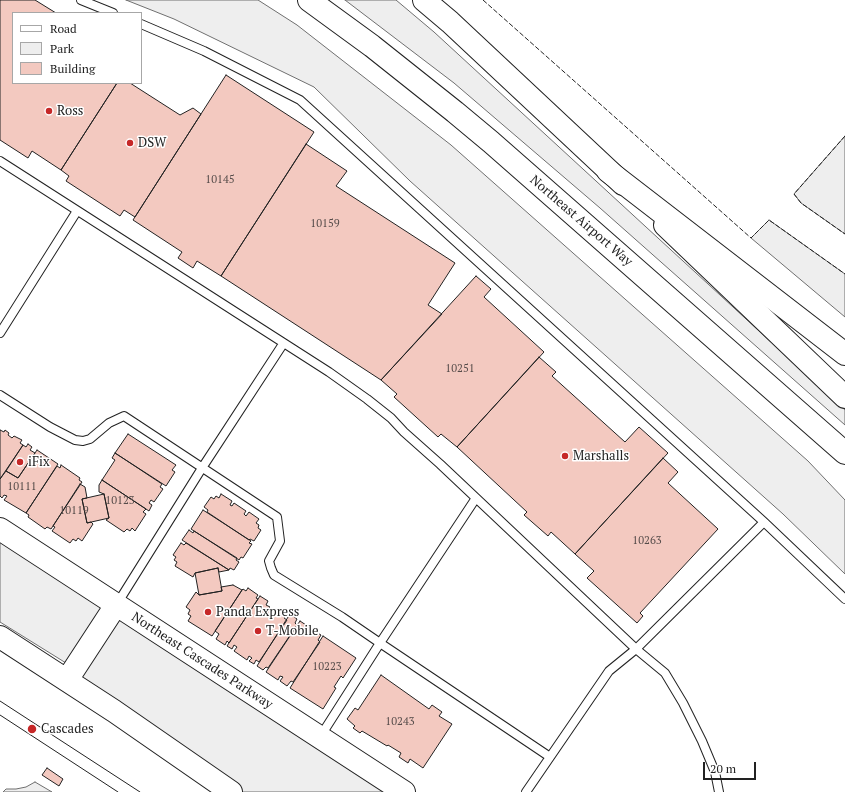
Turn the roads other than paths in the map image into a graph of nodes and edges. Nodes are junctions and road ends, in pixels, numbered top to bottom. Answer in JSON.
{"nodes":[{"id":1,"x":81,"y":0,"type":"edge"},
{"id":2,"x":309,"y":0,"type":"edge"},
{"id":3,"x":424,"y":0,"type":"edge"},
{"id":4,"x":111,"y":12,"type":"edge"},
{"id":5,"x":142,"y":24,"type":"edge"},
{"id":6,"x":0,"y":161,"type":"edge"},
{"id":7,"x":608,"y":171,"type":"junction"},
{"id":8,"x":77,"y":211,"type":"junction"},
{"id":9,"x":0,"y":333,"type":"edge"},
{"id":10,"x":283,"y":344,"type":"junction"},
{"id":11,"x":845,"y":354,"type":"edge"},
{"id":12,"x":0,"y":395,"type":"edge"},
{"id":13,"x":845,"y":397,"type":"edge"},
{"id":14,"x":845,"y":453,"type":"edge"},
{"id":15,"x":202,"y":468,"type":"junction"},
{"id":16,"x":476,"y":498,"type":"junction"},
{"id":17,"x":764,"y":522,"type":"junction"},
{"id":18,"x":0,"y":529,"type":"edge"},
{"id":19,"x":845,"y":598,"type":"edge"},
{"id":20,"x":116,"y":605,"type":"junction"},
{"id":21,"x":0,"y":636,"type":"edge"},
{"id":22,"x":380,"y":643,"type":"junction"},
{"id":23,"x":636,"y":649,"type":"junction"},
{"id":24,"x":67,"y":680,"type":"junction"},
{"id":25,"x":320,"y":738,"type":"junction"},
{"id":26,"x":550,"y":757,"type":"junction"},
{"id":27,"x":231,"y":792,"type":"edge"},
{"id":28,"x":404,"y":792,"type":"edge"},
{"id":29,"x":526,"y":792,"type":"edge"},
{"id":30,"x":719,"y":792,"type":"edge"}],
"edges":[{"from":1,"to":4,"type":"lane"},
{"from":2,"to":14,"type":"main road","name":"Northeast Airport Way"},
{"from":3,"to":7,"type":"main road"},
{"from":5,"to":17,"type":"lane"},
{"from":6,"to":8,"type":"lane"},
{"from":7,"to":11,"type":"main road"},
{"from":7,"to":13,"type":"main road"},
{"from":8,"to":9,"type":"lane"},
{"from":8,"to":10,"type":"lane"},
{"from":10,"to":15,"type":"lane"},
{"from":10,"to":16,"type":"lane"},
{"from":12,"to":15,"type":"lane"},
{"from":15,"to":20,"type":"lane"},
{"from":15,"to":22,"type":"lane"},
{"from":16,"to":22,"type":"lane"},
{"from":16,"to":23,"type":"lane"},
{"from":17,"to":19,"type":"lane"},
{"from":17,"to":23,"type":"lane"},
{"from":18,"to":20,"type":"main road","name":"Northeast Cascades Parkway"},
{"from":20,"to":24,"type":"main road"},
{"from":20,"to":25,"type":"main road","name":"Northeast Cascades Parkway"},
{"from":21,"to":24,"type":"main road"},
{"from":22,"to":25,"type":"lane"},
{"from":22,"to":26,"type":"lane"},
{"from":23,"to":26,"type":"lane"},
{"from":23,"to":30,"type":"lane"},
{"from":24,"to":27,"type":"main road"},
{"from":25,"to":28,"type":"main road","name":"Northeast Cascades Parkway"},
{"from":26,"to":29,"type":"lane"}]}
